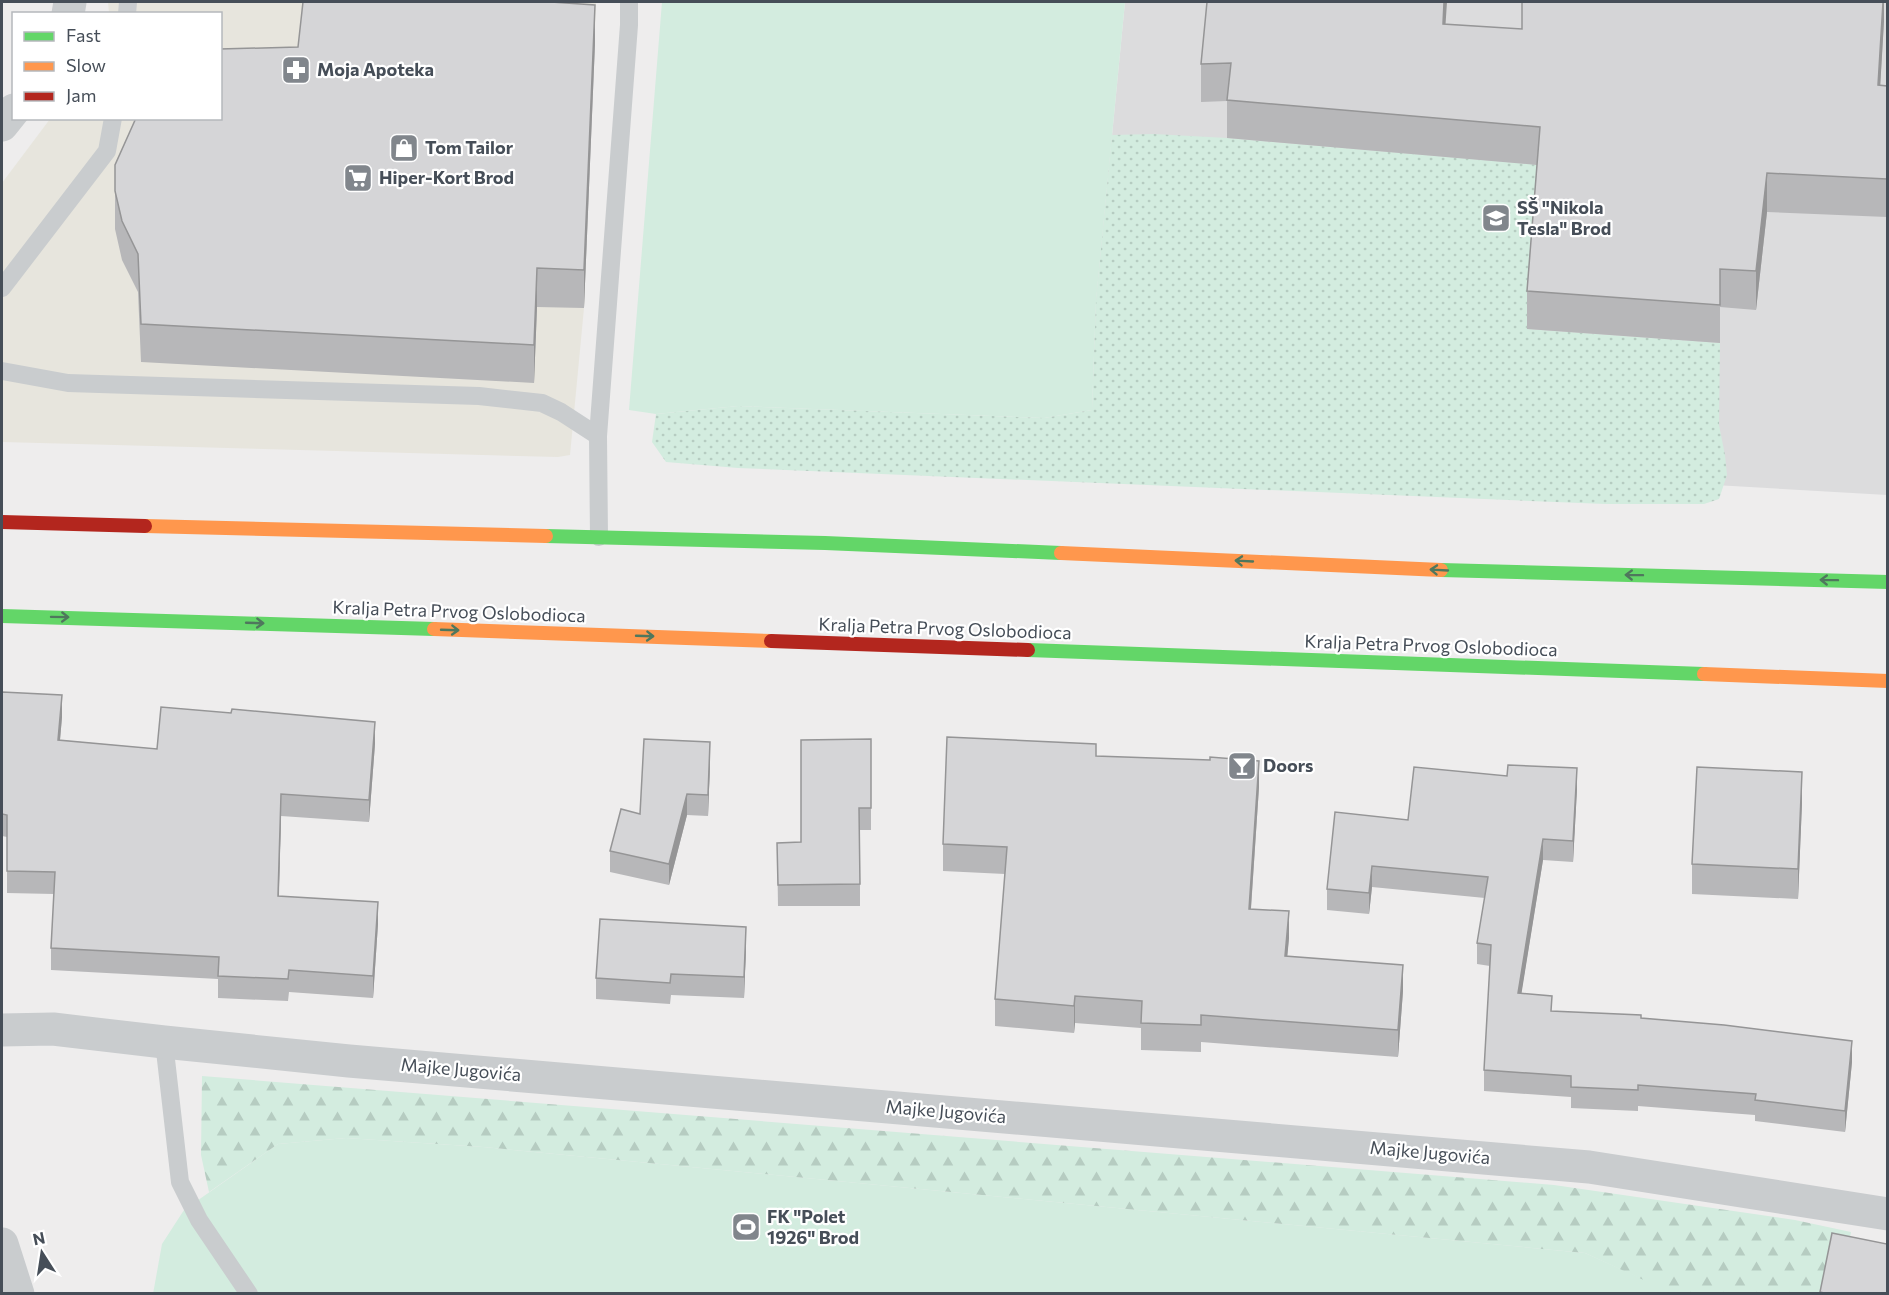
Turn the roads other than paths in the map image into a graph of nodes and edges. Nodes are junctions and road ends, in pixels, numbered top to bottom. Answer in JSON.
{"nodes":[{"id":1,"x":629,"y":2,"type":"edge"},
{"id":2,"x":113,"y":120,"type":"edge"},
{"id":3,"x":2,"y":288,"type":"edge"},
{"id":4,"x":2,"y":371,"type":"edge"},
{"id":5,"x":598,"y":436,"type":"junction"},
{"id":6,"x":2,"y":522,"type":"edge"},
{"id":7,"x":599,"y":537,"type":"junction"},
{"id":8,"x":1887,"y":582,"type":"edge"},
{"id":9,"x":2,"y":616,"type":"edge"},
{"id":10,"x":1887,"y":681,"type":"edge"},
{"id":11,"x":2,"y":1030,"type":"edge"},
{"id":12,"x":164,"y":1042,"type":"junction"},
{"id":13,"x":1887,"y":1214,"type":"edge"},
{"id":14,"x":2,"y":1244,"type":"edge"},
{"id":15,"x":18,"y":1293,"type":"edge"},
{"id":16,"x":249,"y":1293,"type":"edge"}],
"edges":[{"from":1,"to":5,"type":"lane"},
{"from":2,"to":3,"type":"lane"},
{"from":4,"to":5,"type":"lane"},
{"from":5,"to":7,"type":"lane"},
{"from":6,"to":7,"type":"main road"},
{"from":8,"to":7,"type":"main road","one_way":true},
{"from":9,"to":10,"type":"main road","name":"Kralja Petra Prvog Oslobodioca","one_way":true},
{"from":11,"to":12,"type":"street","name":"Majke Jugovića"},
{"from":12,"to":13,"type":"street","name":"Majke Jugovića"},
{"from":12,"to":16,"type":"lane"},
{"from":14,"to":15,"type":"street"}]}
